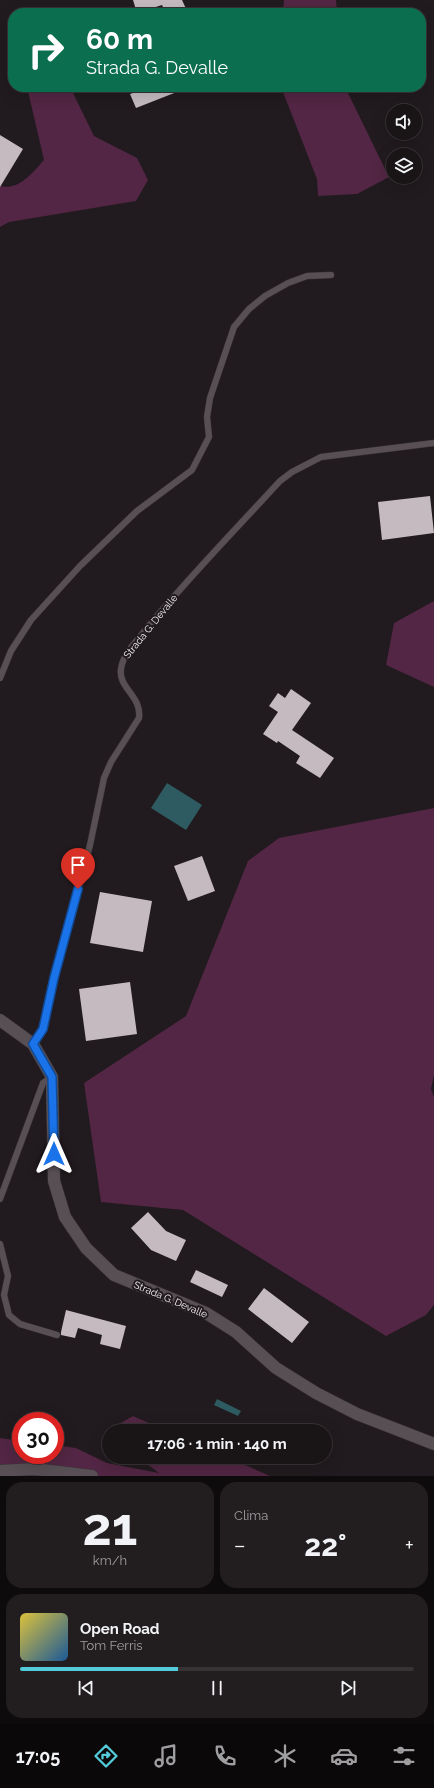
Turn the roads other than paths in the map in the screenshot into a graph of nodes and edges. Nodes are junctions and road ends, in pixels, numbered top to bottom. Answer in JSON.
{"nodes":[{"id":1,"x":331,"y":275,"type":"dead end"},
{"id":2,"x":434,"y":443,"type":"edge"},
{"id":3,"x":0,"y":678,"type":"edge"},
{"id":4,"x":0,"y":1020,"type":"edge"},
{"id":5,"x":33,"y":1044,"type":"junction"},
{"id":6,"x":52,"y":1077,"type":"junction"},
{"id":7,"x":0,"y":1199,"type":"edge"},
{"id":8,"x":0,"y":1244,"type":"edge"},
{"id":9,"x":57,"y":1336,"type":"dead end"},
{"id":10,"x":434,"y":1444,"type":"edge"},
{"id":11,"x":0,"y":1471,"type":"edge"},
{"id":12,"x":92,"y":1476,"type":"edge"}],
"edges":[{"from":1,"to":3,"type":"lane"},
{"from":2,"to":5,"type":"lane","name":"Strada G. Devalle"},
{"from":4,"to":5,"type":"street","name":"Strada G. Devalle"},
{"from":5,"to":6,"type":"street","name":"Strada G. Devalle"},
{"from":6,"to":7,"type":"lane"},
{"from":6,"to":10,"type":"street","name":"Strada G. Devalle"},
{"from":8,"to":9,"type":"lane"},
{"from":11,"to":12,"type":"street"}]}
